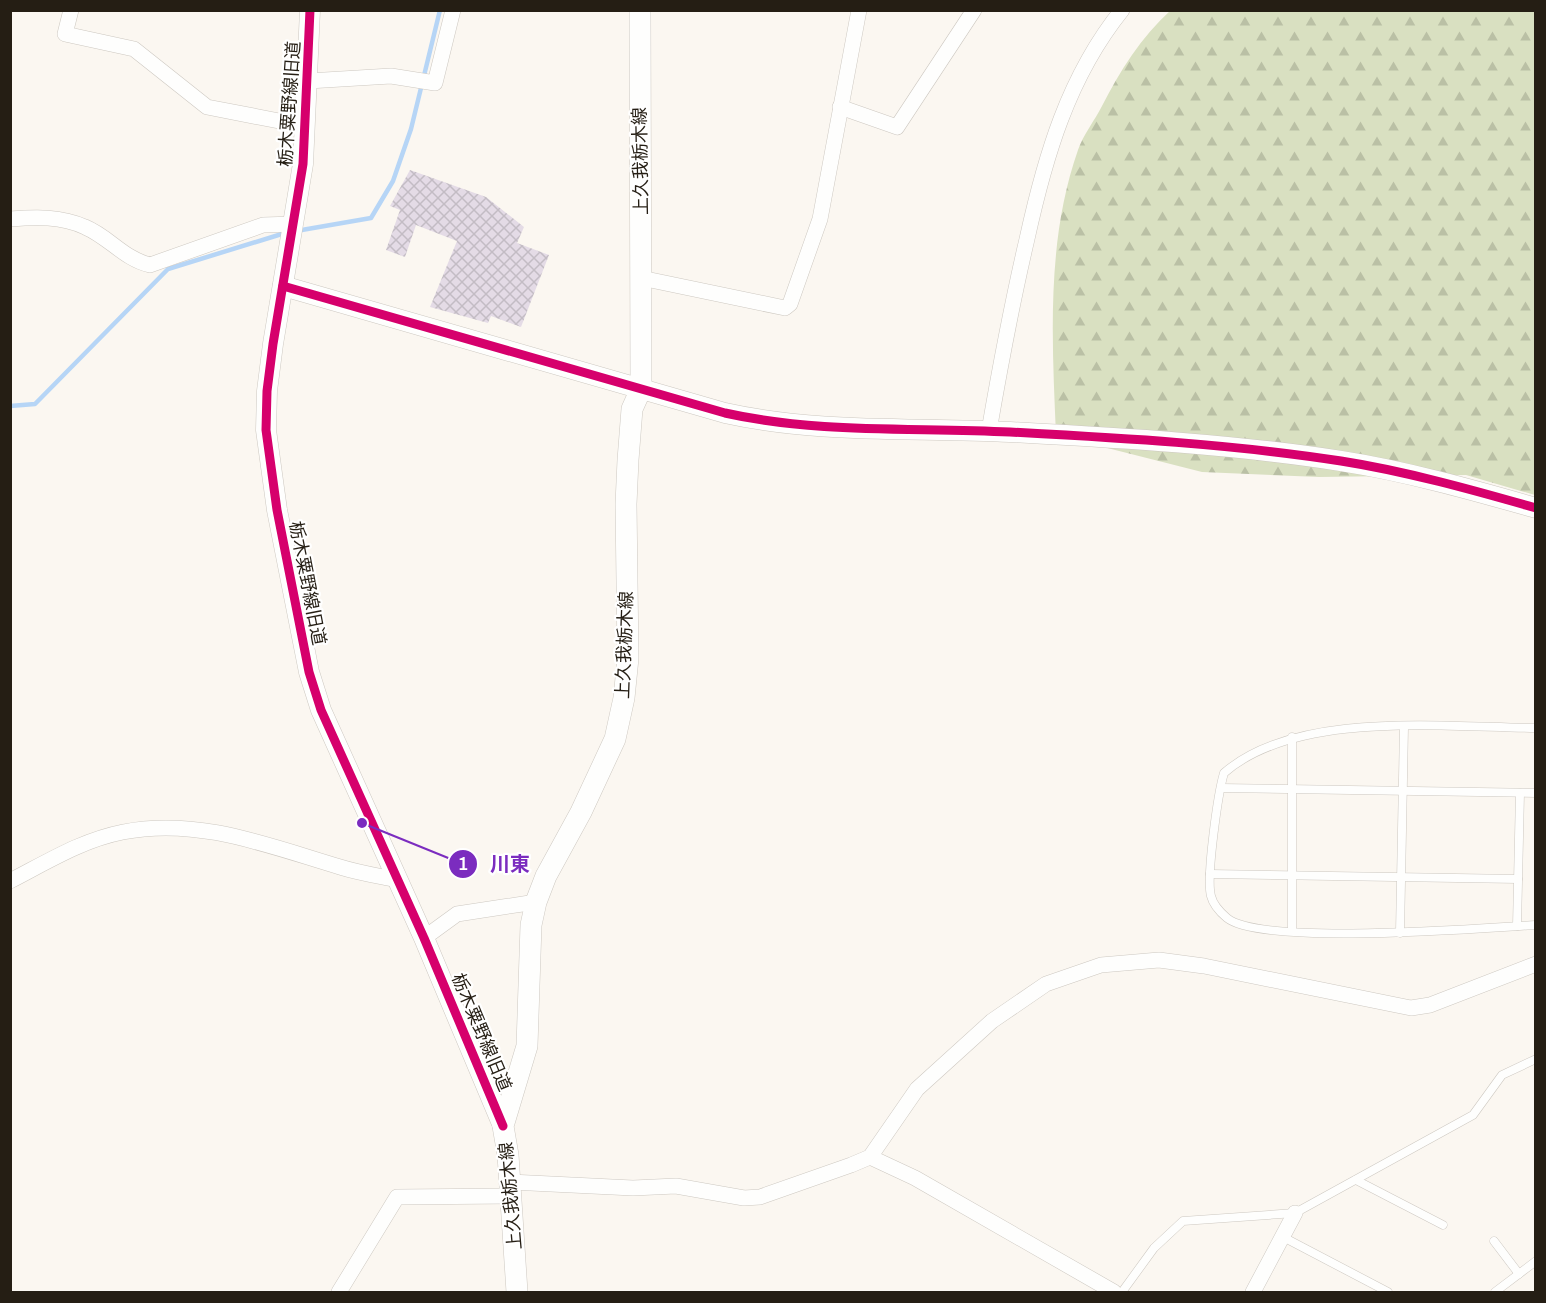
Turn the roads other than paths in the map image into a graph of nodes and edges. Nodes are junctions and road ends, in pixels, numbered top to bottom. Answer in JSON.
{"nodes":[{"id":1,"x":71,"y":10,"type":"edge"},
{"id":2,"x":310,"y":10,"type":"edge"},
{"id":3,"x":453,"y":10,"type":"edge"},
{"id":4,"x":640,"y":10,"type":"edge"},
{"id":5,"x":860,"y":10,"type":"edge"},
{"id":6,"x":974,"y":10,"type":"edge"},
{"id":7,"x":1122,"y":10,"type":"edge"},
{"id":8,"x":308,"y":81,"type":"junction"},
{"id":9,"x":840,"y":107,"type":"junction"},
{"id":10,"x":305,"y":126,"type":"junction"},
{"id":11,"x":10,"y":219,"type":"edge"},
{"id":12,"x":294,"y":224,"type":"junction"},
{"id":13,"x":641,"y":278,"type":"junction"},
{"id":14,"x":283,"y":286,"type":"junction"},
{"id":15,"x":641,"y":389,"type":"junction"},
{"id":16,"x":989,"y":431,"type":"junction"},
{"id":17,"x":1536,"y":508,"type":"edge"},
{"id":18,"x":1404,"y":727,"type":"junction"},
{"id":19,"x":1536,"y":728,"type":"edge"},
{"id":20,"x":1292,"y":737,"type":"junction"},
{"id":21,"x":1221,"y":788,"type":"junction"},
{"id":22,"x":1292,"y":789,"type":"junction"},
{"id":23,"x":1402,"y":790,"type":"junction"},
{"id":24,"x":1520,"y":792,"type":"junction"},
{"id":25,"x":1536,"y":793,"type":"edge"},
{"id":26,"x":1210,"y":874,"type":"junction"},
{"id":27,"x":1291,"y":876,"type":"junction"},
{"id":28,"x":1400,"y":878,"type":"junction"},
{"id":29,"x":1518,"y":879,"type":"junction"},
{"id":30,"x":10,"y":880,"type":"edge"},
{"id":31,"x":398,"y":880,"type":"junction"},
{"id":32,"x":536,"y":902,"type":"junction"},
{"id":33,"x":1536,"y":925,"type":"edge"},
{"id":34,"x":1517,"y":926,"type":"junction"},
{"id":35,"x":1292,"y":931,"type":"junction"},
{"id":36,"x":1400,"y":933,"type":"junction"},
{"id":37,"x":424,"y":938,"type":"junction"},
{"id":38,"x":1536,"y":964,"type":"edge"},
{"id":39,"x":1536,"y":1059,"type":"edge"},
{"id":40,"x":503,"y":1126,"type":"junction"},
{"id":41,"x":870,"y":1157,"type":"junction"},
{"id":42,"x":1356,"y":1180,"type":"junction"},
{"id":43,"x":511,"y":1189,"type":"junction"},
{"id":44,"x":1294,"y":1213,"type":"junction"},
{"id":45,"x":1443,"y":1225,"type":"dead end"},
{"id":46,"x":1283,"y":1237,"type":"junction"},
{"id":47,"x":1494,"y":1241,"type":"dead end"},
{"id":48,"x":1536,"y":1261,"type":"edge"},
{"id":49,"x":1519,"y":1274,"type":"junction"},
{"id":50,"x":339,"y":1293,"type":"edge"},
{"id":51,"x":517,"y":1293,"type":"edge"},
{"id":52,"x":1114,"y":1293,"type":"edge"},
{"id":53,"x":1122,"y":1293,"type":"edge"},
{"id":54,"x":1253,"y":1293,"type":"edge"},
{"id":55,"x":1388,"y":1293,"type":"edge"},
{"id":56,"x":1495,"y":1293,"type":"edge"}],
"edges":[{"from":1,"to":10,"type":"street"},
{"from":2,"to":8,"type":"street","name":"栃木粟野線旧道"},
{"from":3,"to":8,"type":"street"},
{"from":4,"to":13,"type":"main road","name":"上久我栃木線"},
{"from":5,"to":9,"type":"street"},
{"from":6,"to":9,"type":"street"},
{"from":7,"to":16,"type":"street"},
{"from":8,"to":10,"type":"street","name":"栃木粟野線旧道"},
{"from":9,"to":13,"type":"street"},
{"from":10,"to":12,"type":"street","name":"栃木粟野線旧道"},
{"from":11,"to":12,"type":"street"},
{"from":12,"to":14,"type":"street","name":"栃木粟野線旧道"},
{"from":13,"to":15,"type":"main road","name":"上久我栃木線"},
{"from":14,"to":15,"type":"street"},
{"from":14,"to":31,"type":"street","name":"栃木粟野線旧道"},
{"from":15,"to":16,"type":"street"},
{"from":15,"to":32,"type":"main road","name":"上久我栃木線"},
{"from":16,"to":17,"type":"street"},
{"from":18,"to":19,"type":"lane"},
{"from":18,"to":20,"type":"lane"},
{"from":18,"to":23,"type":"lane"},
{"from":20,"to":21,"type":"lane"},
{"from":20,"to":22,"type":"lane"},
{"from":21,"to":22,"type":"lane"},
{"from":21,"to":26,"type":"lane"},
{"from":22,"to":23,"type":"lane"},
{"from":22,"to":27,"type":"lane"},
{"from":23,"to":24,"type":"lane"},
{"from":23,"to":28,"type":"lane"},
{"from":24,"to":25,"type":"lane"},
{"from":24,"to":29,"type":"lane"},
{"from":26,"to":27,"type":"lane"},
{"from":26,"to":35,"type":"lane"},
{"from":27,"to":28,"type":"lane"},
{"from":27,"to":35,"type":"lane"},
{"from":28,"to":29,"type":"lane"},
{"from":28,"to":36,"type":"lane"},
{"from":29,"to":34,"type":"lane"},
{"from":30,"to":31,"type":"street"},
{"from":31,"to":37,"type":"street","name":"栃木粟野線旧道"},
{"from":32,"to":37,"type":"street"},
{"from":32,"to":40,"type":"main road","name":"上久我栃木線"},
{"from":33,"to":34,"type":"lane"},
{"from":34,"to":36,"type":"lane"},
{"from":35,"to":36,"type":"lane"},
{"from":37,"to":40,"type":"street","name":"栃木粟野線旧道"},
{"from":38,"to":41,"type":"street"},
{"from":39,"to":42,"type":"lane"},
{"from":40,"to":43,"type":"main road","name":"上久我栃木線"},
{"from":41,"to":43,"type":"street"},
{"from":41,"to":52,"type":"street"},
{"from":42,"to":44,"type":"lane"},
{"from":42,"to":45,"type":"lane"},
{"from":43,"to":50,"type":"street"},
{"from":43,"to":51,"type":"main road","name":"上久我栃木線"},
{"from":44,"to":46,"type":"street"},
{"from":44,"to":53,"type":"lane"},
{"from":46,"to":54,"type":"street"},
{"from":46,"to":55,"type":"lane"},
{"from":47,"to":49,"type":"lane"},
{"from":48,"to":49,"type":"lane"},
{"from":49,"to":56,"type":"lane"}]}
